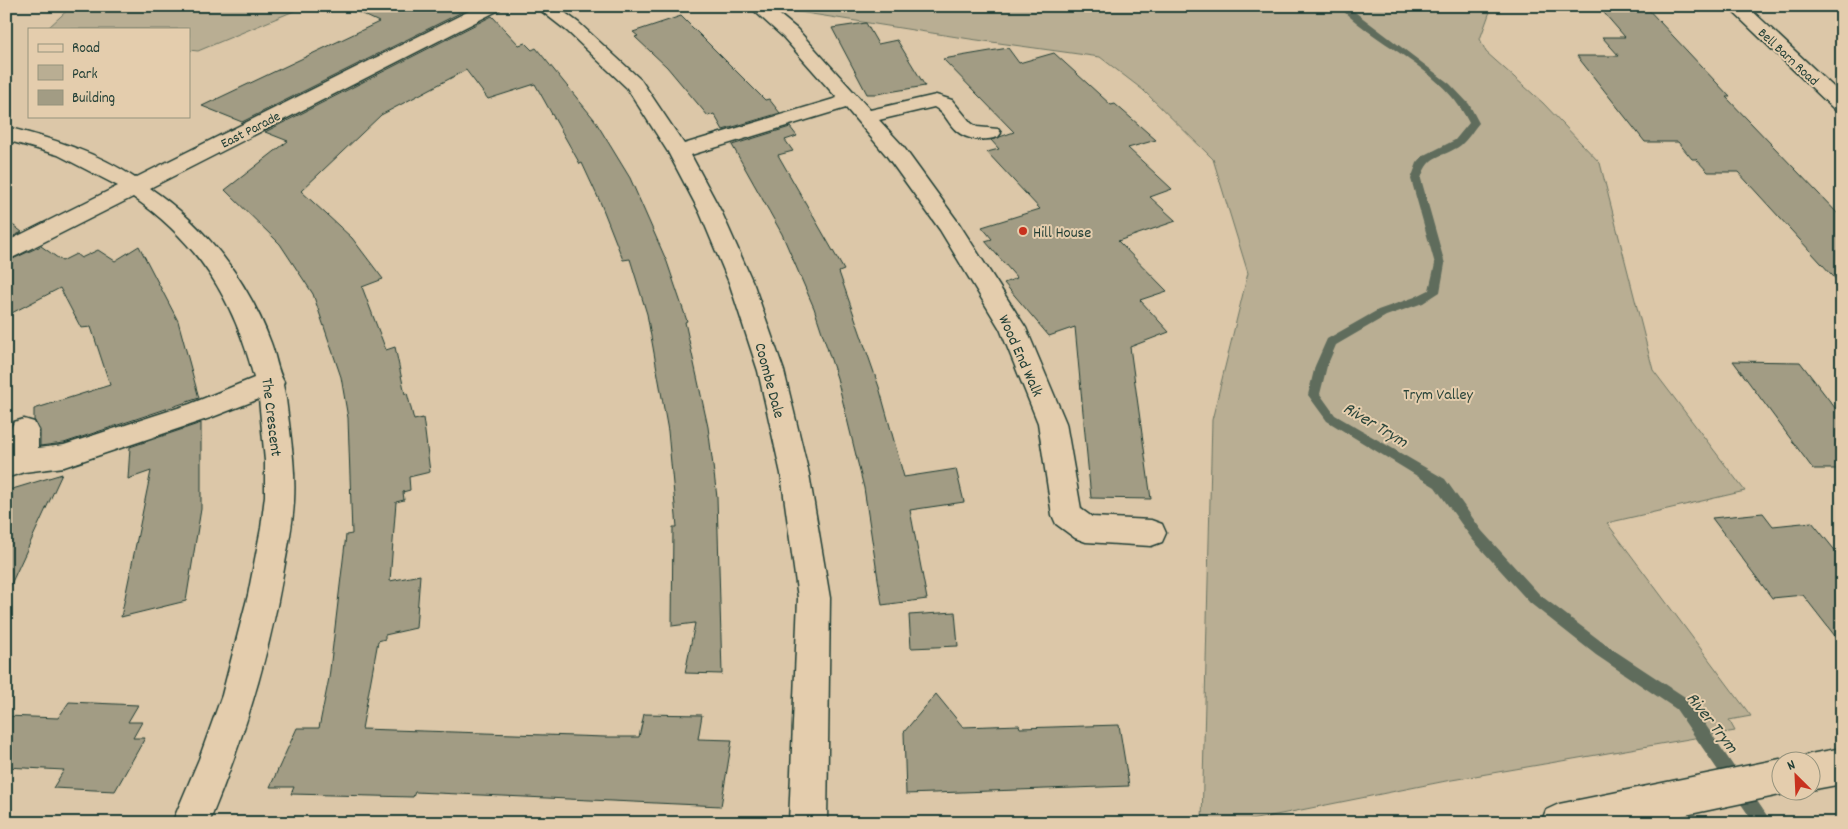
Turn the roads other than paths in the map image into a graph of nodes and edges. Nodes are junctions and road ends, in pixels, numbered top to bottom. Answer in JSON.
{"nodes":[{"id":1,"x":493,"y":6,"type":"edge"},
{"id":2,"x":544,"y":6,"type":"edge"},
{"id":3,"x":758,"y":6,"type":"edge"},
{"id":4,"x":1736,"y":6,"type":"edge"},
{"id":5,"x":1842,"y":106,"type":"edge"},
{"id":6,"x":858,"y":108,"type":"junction"},
{"id":7,"x":6,"y":133,"type":"edge"},
{"id":8,"x":991,"y":133,"type":"dead end"},
{"id":9,"x":679,"y":152,"type":"junction"},
{"id":10,"x":137,"y":186,"type":"junction"},
{"id":11,"x":6,"y":252,"type":"edge"},
{"id":12,"x":271,"y":382,"type":"junction"},
{"id":13,"x":24,"y":430,"type":"dead end"},
{"id":14,"x":15,"y":464,"type":"edge"},
{"id":15,"x":1151,"y":534,"type":"dead end"},
{"id":16,"x":1842,"y":766,"type":"edge"},
{"id":17,"x":1820,"y":770,"type":"edge"},
{"id":18,"x":1770,"y":779,"type":"edge"},
{"id":19,"x":190,"y":823,"type":"edge"},
{"id":20,"x":808,"y":823,"type":"edge"},
{"id":21,"x":1558,"y":823,"type":"edge"}],
"edges":[{"from":1,"to":10,"type":"street","name":"East Parade"},
{"from":2,"to":9,"type":"street","name":"Coombe Dale"},
{"from":3,"to":6,"type":"street","name":"Wood End Walk"},
{"from":4,"to":5,"type":"street","name":"Bell Barn Road"},
{"from":6,"to":8,"type":"street"},
{"from":6,"to":9,"type":"street"},
{"from":6,"to":15,"type":"street","name":"Wood End Walk"},
{"from":7,"to":10,"type":"street","name":"The Crescent"},
{"from":9,"to":20,"type":"street","name":"Coombe Dale"},
{"from":10,"to":11,"type":"street","name":"East Parade"},
{"from":10,"to":12,"type":"street","name":"The Crescent"},
{"from":12,"to":14,"type":"street"},
{"from":12,"to":19,"type":"street","name":"The Crescent"},
{"from":13,"to":14,"type":"street"},
{"from":16,"to":17,"type":"street"},
{"from":18,"to":21,"type":"street"}]}
